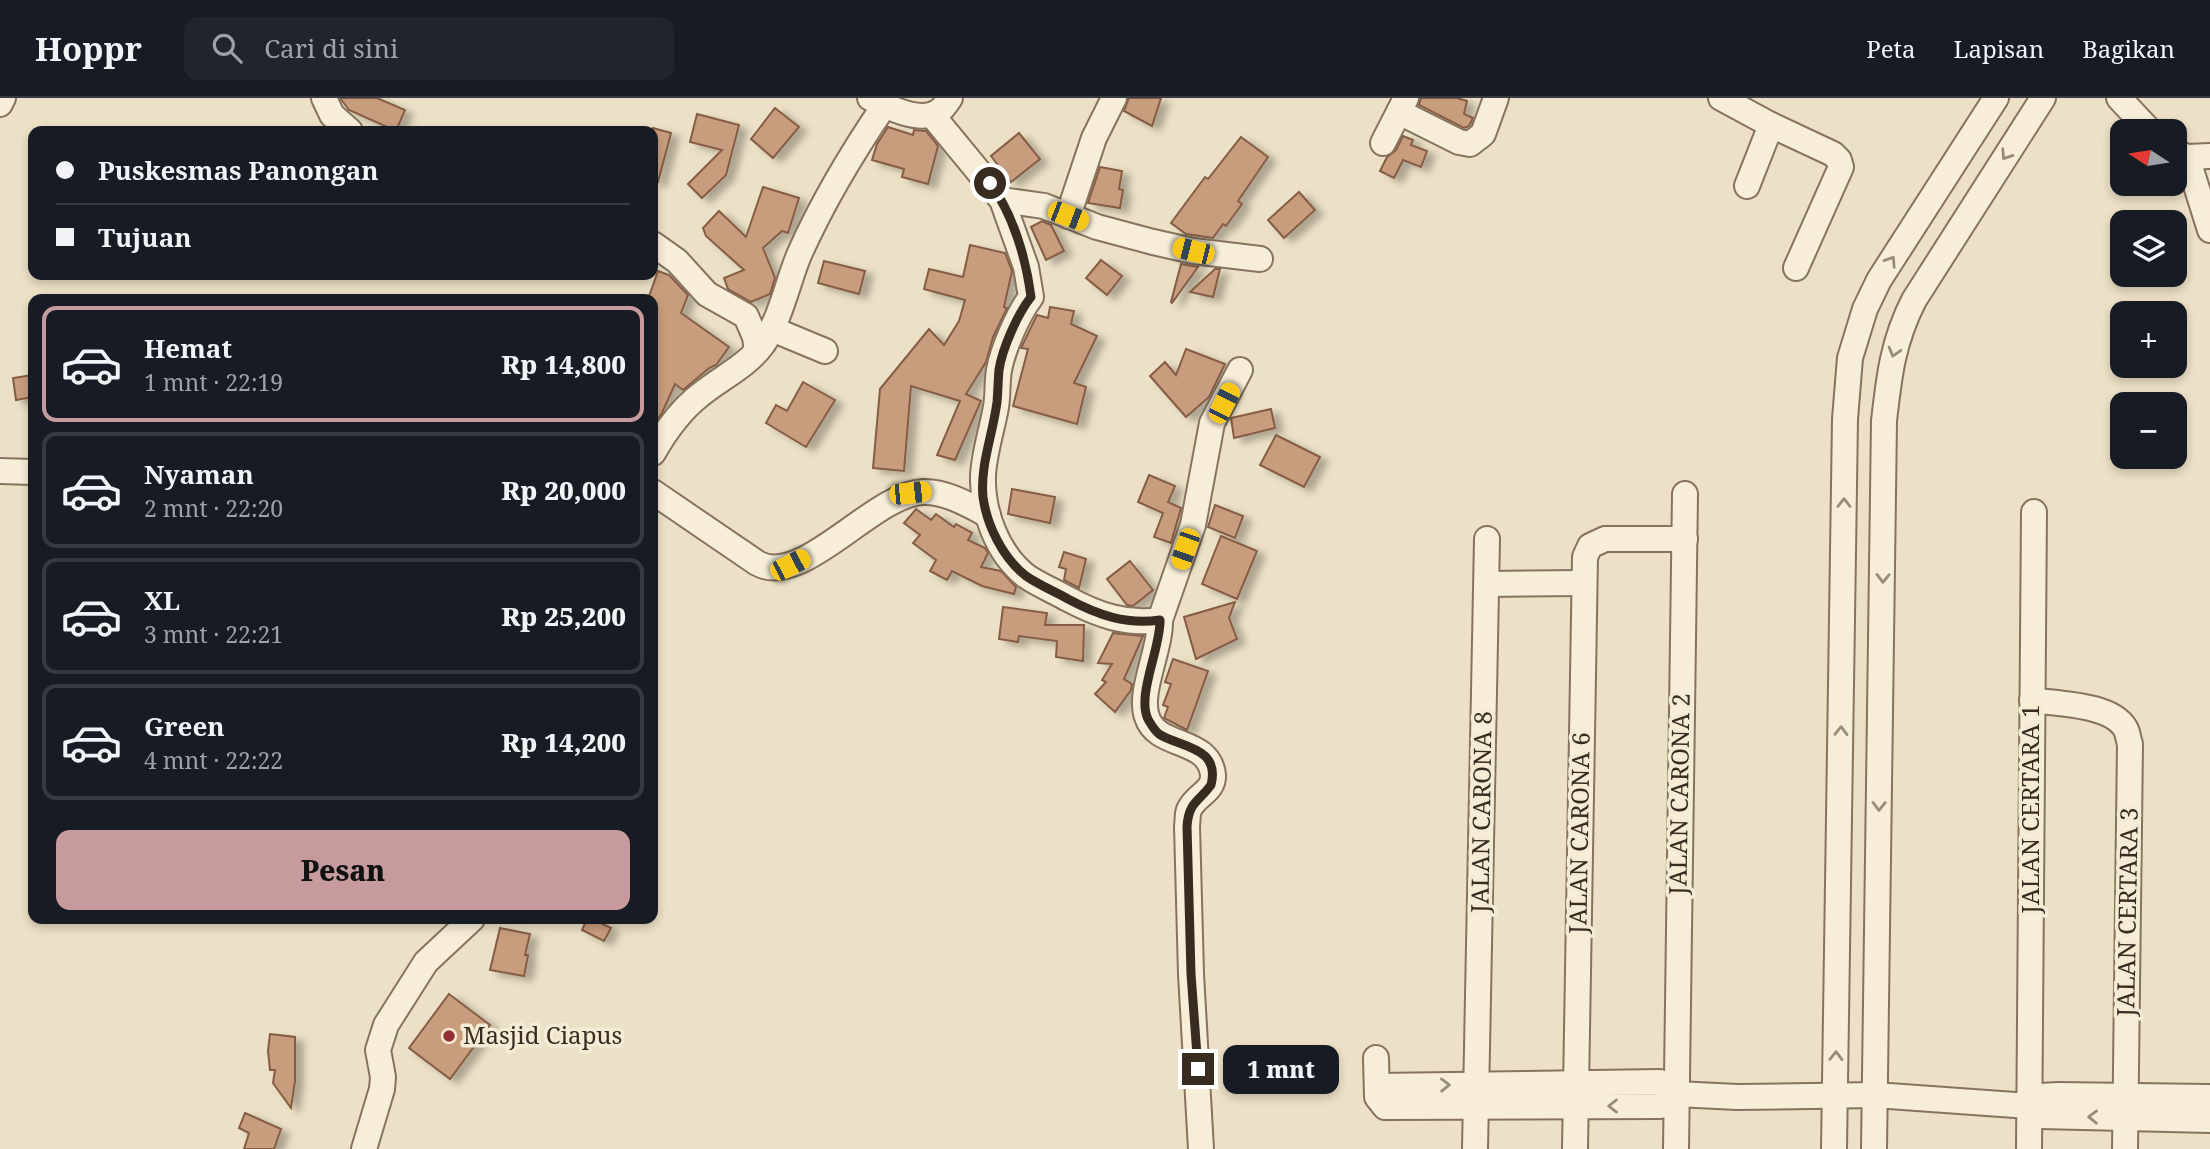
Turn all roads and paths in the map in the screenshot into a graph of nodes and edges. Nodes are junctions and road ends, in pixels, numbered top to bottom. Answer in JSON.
{"nodes":[{"id":1,"x":3,"y":98,"type":"edge"},
{"id":2,"x":324,"y":98,"type":"edge"},
{"id":3,"x":950,"y":98,"type":"edge"},
{"id":4,"x":1114,"y":98,"type":"edge"},
{"id":5,"x":1496,"y":98,"type":"edge"},
{"id":6,"x":1996,"y":98,"type":"edge"},
{"id":7,"x":2043,"y":98,"type":"edge"},
{"id":8,"x":2119,"y":98,"type":"edge"},
{"id":9,"x":1733,"y":101,"type":"edge"},
{"id":10,"x":877,"y":102,"type":"edge"},
{"id":11,"x":0,"y":104,"type":"edge"},
{"id":12,"x":1402,"y":105,"type":"edge"},
{"id":13,"x":932,"y":115,"type":"junction"},
{"id":14,"x":2139,"y":119,"type":"edge"},
{"id":15,"x":1771,"y":125,"type":"junction"},
{"id":16,"x":344,"y":126,"type":"edge"},
{"id":17,"x":1382,"y":143,"type":"dead end"},
{"id":18,"x":2191,"y":155,"type":"edge"},
{"id":19,"x":1747,"y":186,"type":"dead end"},
{"id":20,"x":1002,"y":200,"type":"junction"},
{"id":21,"x":1068,"y":216,"type":"junction"},
{"id":22,"x":2210,"y":230,"type":"edge"},
{"id":23,"x":658,"y":248,"type":"edge"},
{"id":24,"x":1260,"y":259,"type":"dead end"},
{"id":25,"x":1796,"y":268,"type":"dead end"},
{"id":26,"x":772,"y":328,"type":"junction"},
{"id":27,"x":757,"y":351,"type":"junction"},
{"id":28,"x":825,"y":351,"type":"dead end"},
{"id":29,"x":1240,"y":370,"type":"dead end"},
{"id":30,"x":658,"y":446,"type":"edge"},
{"id":31,"x":0,"y":471,"type":"edge"},
{"id":32,"x":28,"y":472,"type":"edge"},
{"id":33,"x":1685,"y":494,"type":"dead end"},
{"id":34,"x":658,"y":495,"type":"edge"},
{"id":35,"x":2034,"y":512,"type":"dead end"},
{"id":36,"x":988,"y":515,"type":"junction"},
{"id":37,"x":1487,"y":539,"type":"dead end"},
{"id":38,"x":1685,"y":539,"type":"junction"},
{"id":39,"x":1584,"y":583,"type":"junction"},
{"id":40,"x":1486,"y":584,"type":"junction"},
{"id":41,"x":1160,"y":620,"type":"junction"},
{"id":42,"x":2032,"y":700,"type":"junction"},
{"id":43,"x":467,"y":924,"type":"edge"},
{"id":44,"x":1376,"y":1058,"type":"dead end"},
{"id":45,"x":1576,"y":1094,"type":"junction"},
{"id":46,"x":1677,"y":1094,"type":"junction"},
{"id":47,"x":1476,"y":1095,"type":"junction"},
{"id":48,"x":1875,"y":1095,"type":"junction"},
{"id":49,"x":1835,"y":1096,"type":"junction"},
{"id":50,"x":2029,"y":1106,"type":"junction"},
{"id":51,"x":2126,"y":1106,"type":"junction"},
{"id":52,"x":2210,"y":1108,"type":"edge"},
{"id":53,"x":364,"y":1149,"type":"edge"},
{"id":54,"x":1201,"y":1149,"type":"edge"},
{"id":55,"x":1475,"y":1149,"type":"edge"},
{"id":56,"x":1575,"y":1149,"type":"edge"},
{"id":57,"x":1676,"y":1149,"type":"edge"},
{"id":58,"x":1834,"y":1149,"type":"edge"},
{"id":59,"x":1874,"y":1149,"type":"edge"},
{"id":60,"x":2029,"y":1149,"type":"edge"},
{"id":61,"x":2125,"y":1149,"type":"edge"}],
"edges":[{"from":1,"to":11,"type":"street"},
{"from":2,"to":16,"type":"street"},
{"from":3,"to":13,"type":"street"},
{"from":4,"to":21,"type":"street"},
{"from":5,"to":12,"type":"street"},
{"from":49,"to":6,"type":"street","one_way":true},
{"from":7,"to":48,"type":"street","one_way":true},
{"from":8,"to":14,"type":"street"},
{"from":9,"to":15,"type":"street"},
{"from":10,"to":13,"type":"street"},
{"from":10,"to":26,"type":"street"},
{"from":12,"to":17,"type":"street"},
{"from":13,"to":20,"type":"street"},
{"from":15,"to":19,"type":"street"},
{"from":15,"to":25,"type":"street"},
{"from":18,"to":22,"type":"street"},
{"from":20,"to":21,"type":"street"},
{"from":20,"to":36,"type":"street"},
{"from":21,"to":24,"type":"street"},
{"from":23,"to":27,"type":"street"},
{"from":26,"to":27,"type":"street"},
{"from":26,"to":28,"type":"street"},
{"from":27,"to":30,"type":"street"},
{"from":29,"to":41,"type":"street"},
{"from":31,"to":32,"type":"street"},
{"from":33,"to":38,"type":"street","name":"JALAN CARONA 2"},
{"from":34,"to":36,"type":"street"},
{"from":35,"to":42,"type":"street","name":"JALAN CERTARA 1"},
{"from":36,"to":41,"type":"street"},
{"from":37,"to":40,"type":"street","name":"JALAN CARONA 8"},
{"from":38,"to":39,"type":"street","name":"JALAN CARONA 6"},
{"from":38,"to":46,"type":"street","name":"JALAN CARONA 2"},
{"from":39,"to":40,"type":"street"},
{"from":39,"to":45,"type":"street","name":"JALAN CARONA 6"},
{"from":40,"to":47,"type":"street","name":"JALAN CARONA 8"},
{"from":41,"to":54,"type":"street"},
{"from":42,"to":50,"type":"street","name":"JALAN CERTARA 1"},
{"from":42,"to":51,"type":"street","name":"JALAN CERTARA 3"},
{"from":43,"to":53,"type":"street"},
{"from":44,"to":47,"type":"street"},
{"from":45,"to":46,"type":"street"},
{"from":45,"to":47,"type":"street"},
{"from":45,"to":56,"type":"street","name":"JALAN CARONA 6"},
{"from":46,"to":49,"type":"street"},
{"from":46,"to":57,"type":"street","name":"JALAN CARONA 2"},
{"from":47,"to":55,"type":"street","name":"JALAN CARONA 8"},
{"from":48,"to":49,"type":"street"},
{"from":48,"to":50,"type":"street"},
{"from":48,"to":59,"type":"street"},
{"from":49,"to":58,"type":"street"},
{"from":50,"to":51,"type":"street"},
{"from":50,"to":60,"type":"street","name":"JALAN CERTARA 1"},
{"from":51,"to":52,"type":"street"},
{"from":51,"to":61,"type":"street","name":"JALAN CERTARA 3"}]}
